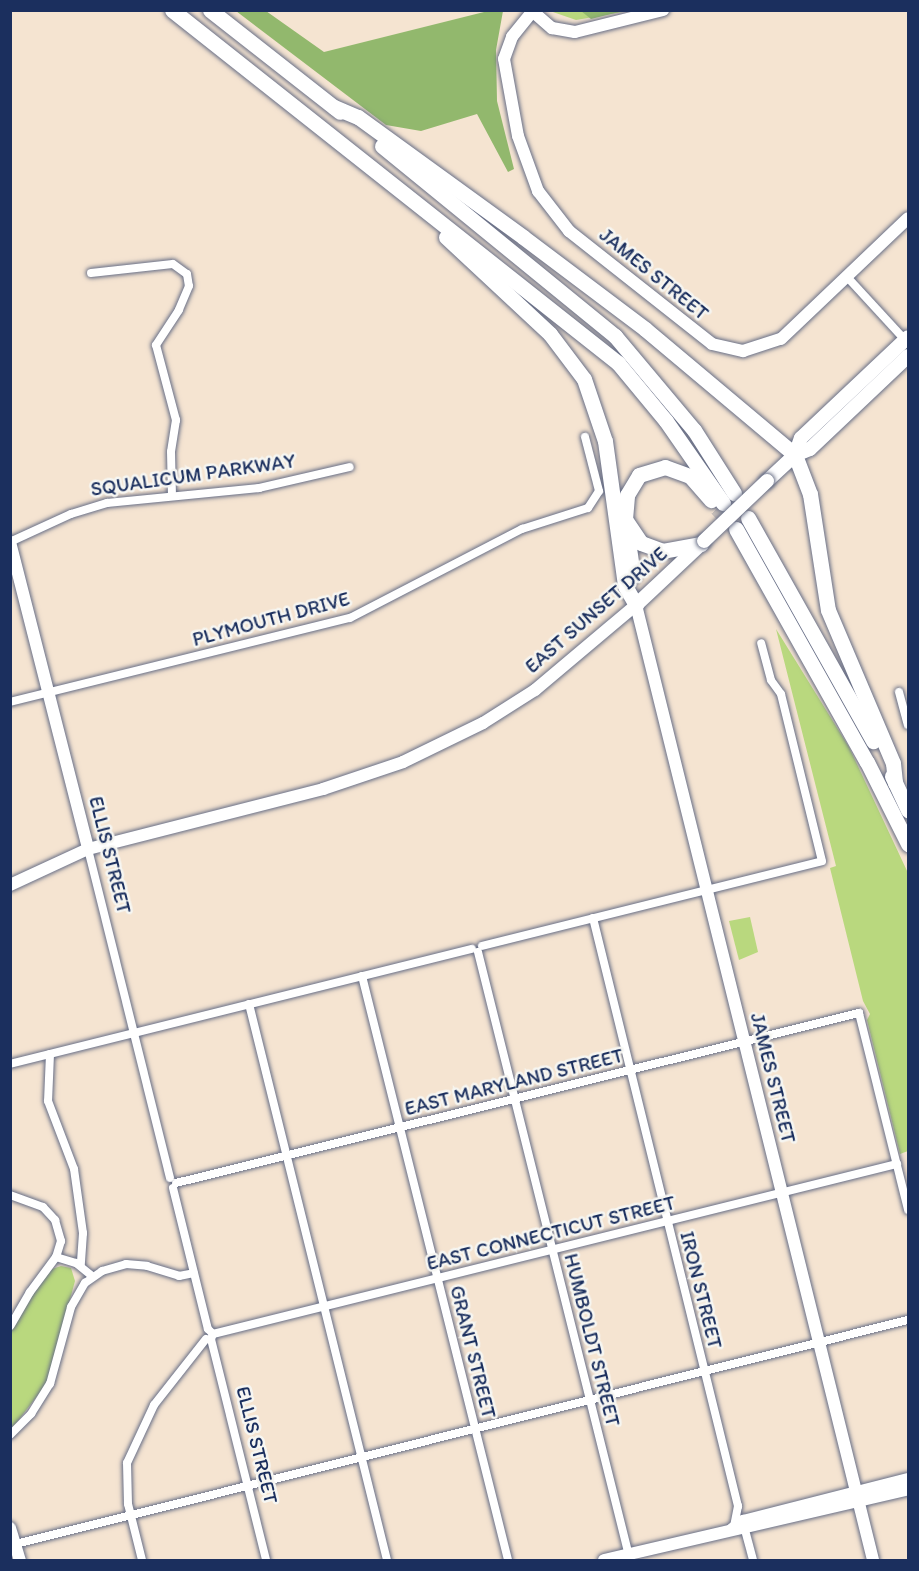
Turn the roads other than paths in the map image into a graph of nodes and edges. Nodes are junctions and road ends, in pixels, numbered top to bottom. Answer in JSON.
{"nodes":[{"id":1,"x":172,"y":10,"type":"edge"},
{"id":2,"x":210,"y":10,"type":"edge"},
{"id":3,"x":663,"y":10,"type":"edge"},
{"id":4,"x":531,"y":11,"type":"edge"},
{"id":5,"x":334,"y":107,"type":"junction"},
{"id":6,"x":417,"y":204,"type":"junction"},
{"id":7,"x":909,"y":218,"type":"edge"},
{"id":8,"x":902,"y":228,"type":"edge"},
{"id":9,"x":91,"y":273,"type":"dead end"},
{"id":10,"x":848,"y":278,"type":"junction"},
{"id":11,"x":907,"y":338,"type":"edge"},
{"id":12,"x":909,"y":356,"type":"edge"},
{"id":13,"x":585,"y":437,"type":"dead end"},
{"id":14,"x":795,"y":454,"type":"junction"},
{"id":15,"x":350,"y":467,"type":"dead end"},
{"id":16,"x":172,"y":495,"type":"junction"},
{"id":17,"x":724,"y":501,"type":"junction"},
{"id":18,"x":748,"y":518,"type":"tunnel mouth"},
{"id":19,"x":625,"y":519,"type":"junction"},
{"id":20,"x":736,"y":529,"type":"tunnel mouth"},
{"id":21,"x":11,"y":542,"type":"edge"},
{"id":22,"x":702,"y":542,"type":"junction"},
{"id":23,"x":636,"y":604,"type":"junction"},
{"id":24,"x":761,"y":643,"type":"dead end"},
{"id":25,"x":899,"y":692,"type":"dead end"},
{"id":26,"x":50,"y":693,"type":"junction"},
{"id":27,"x":10,"y":702,"type":"edge"},
{"id":28,"x":909,"y":725,"type":"edge"},
{"id":29,"x":896,"y":783,"type":"junction"},
{"id":30,"x":909,"y":811,"type":"edge"},
{"id":31,"x":909,"y":844,"type":"edge"},
{"id":32,"x":88,"y":849,"type":"junction"},
{"id":33,"x":10,"y":885,"type":"edge"},
{"id":34,"x":707,"y":890,"type":"junction"},
{"id":35,"x":593,"y":918,"type":"junction"},
{"id":36,"x":477,"y":949,"type":"junction"},
{"id":37,"x":362,"y":976,"type":"junction"},
{"id":38,"x":249,"y":1004,"type":"junction"},
{"id":39,"x":134,"y":1033,"type":"junction"},
{"id":40,"x":744,"y":1041,"type":"junction"},
{"id":41,"x":50,"y":1054,"type":"junction"},
{"id":42,"x":10,"y":1064,"type":"edge"},
{"id":43,"x":631,"y":1070,"type":"junction"},
{"id":44,"x":514,"y":1099,"type":"junction"},
{"id":45,"x":400,"y":1127,"type":"junction"},
{"id":46,"x":286,"y":1155,"type":"junction"},
{"id":47,"x":897,"y":1164,"type":"junction"},
{"id":48,"x":173,"y":1183,"type":"junction"},
{"id":49,"x":782,"y":1192,"type":"junction"},
{"id":50,"x":10,"y":1195,"type":"edge"},
{"id":51,"x":909,"y":1210,"type":"edge"},
{"id":52,"x":666,"y":1221,"type":"junction"},
{"id":53,"x":552,"y":1250,"type":"junction"},
{"id":54,"x":56,"y":1257,"type":"junction"},
{"id":55,"x":81,"y":1265,"type":"junction"},
{"id":56,"x":194,"y":1273,"type":"junction"},
{"id":57,"x":93,"y":1276,"type":"junction"},
{"id":58,"x":437,"y":1278,"type":"junction"},
{"id":59,"x":324,"y":1306,"type":"junction"},
{"id":60,"x":909,"y":1320,"type":"edge"},
{"id":61,"x":10,"y":1326,"type":"edge"},
{"id":62,"x":210,"y":1335,"type":"junction"},
{"id":63,"x":819,"y":1343,"type":"junction"},
{"id":64,"x":704,"y":1372,"type":"junction"},
{"id":65,"x":590,"y":1400,"type":"junction"},
{"id":66,"x":475,"y":1429,"type":"junction"},
{"id":67,"x":10,"y":1435,"type":"edge"},
{"id":68,"x":361,"y":1458,"type":"junction"},
{"id":69,"x":909,"y":1479,"type":"edge"},
{"id":70,"x":247,"y":1486,"type":"junction"},
{"id":71,"x":909,"y":1489,"type":"edge"},
{"id":72,"x":857,"y":1497,"type":"junction"},
{"id":73,"x":130,"y":1516,"type":"junction"},
{"id":74,"x":739,"y":1529,"type":"junction"},
{"id":75,"x":13,"y":1537,"type":"edge"},
{"id":76,"x":629,"y":1557,"type":"edge"},
{"id":77,"x":20,"y":1560,"type":"edge"},
{"id":78,"x":142,"y":1560,"type":"edge"},
{"id":79,"x":266,"y":1560,"type":"edge"},
{"id":80,"x":387,"y":1560,"type":"edge"},
{"id":81,"x":508,"y":1560,"type":"edge"},
{"id":82,"x":604,"y":1560,"type":"edge"},
{"id":83,"x":753,"y":1560,"type":"edge"},
{"id":84,"x":873,"y":1560,"type":"edge"}],
"edges":[{"from":1,"to":6,"type":"highway"},
{"from":2,"to":5,"type":"highway"},
{"from":3,"to":4,"type":"street"},
{"from":4,"to":10,"type":"street","name":"JAMES STREET"},
{"from":5,"to":14,"type":"highway"},
{"from":5,"to":17,"type":"highway"},
{"from":6,"to":17,"type":"highway"},
{"from":6,"to":23,"type":"highway"},
{"from":7,"to":8,"type":"street","name":"JAMES STREET"},
{"from":8,"to":10,"type":"street","name":"JAMES STREET"},
{"from":9,"to":16,"type":"street"},
{"from":10,"to":11,"type":"street"},
{"from":11,"to":14,"type":"main road","name":"EAST SUNSET DRIVE"},
{"from":12,"to":14,"type":"main road","name":"EAST SUNSET DRIVE"},
{"from":13,"to":26,"type":"street","name":"PLYMOUTH DRIVE"},
{"from":14,"to":22,"type":"main road","name":"EAST SUNSET DRIVE","bridge":true},
{"from":14,"to":29,"type":"highway"},
{"from":15,"to":16,"type":"street","name":"SQUALICUM PARKWAY"},
{"from":16,"to":21,"type":"street","name":"SQUALICUM PARKWAY"},
{"from":17,"to":19,"type":"highway"},
{"from":18,"to":29,"type":"highway"},
{"from":19,"to":22,"type":"highway"},
{"from":19,"to":23,"type":"highway"},
{"from":20,"to":31,"type":"highway"},
{"from":21,"to":26,"type":"street","name":"ELLIS STREET"},
{"from":22,"to":23,"type":"main road","name":"EAST SUNSET DRIVE"},
{"from":23,"to":32,"type":"street","name":"EAST SUNSET DRIVE"},
{"from":23,"to":34,"type":"street","name":"JAMES STREET"},
{"from":24,"to":34,"type":"street"},
{"from":25,"to":28,"type":"street"},
{"from":26,"to":27,"type":"street","name":"PLYMOUTH DRIVE"},
{"from":26,"to":32,"type":"street","name":"ELLIS STREET"},
{"from":29,"to":30,"type":"highway"},
{"from":32,"to":33,"type":"street","name":"EAST SUNSET DRIVE"},
{"from":32,"to":39,"type":"street","name":"ELLIS STREET"},
{"from":34,"to":35,"type":"street"},
{"from":34,"to":40,"type":"street","name":"JAMES STREET"},
{"from":35,"to":36,"type":"street"},
{"from":35,"to":43,"type":"street","name":"IRON STREET"},
{"from":36,"to":37,"type":"street"},
{"from":36,"to":44,"type":"street","name":"HUMBOLDT STREET"},
{"from":37,"to":38,"type":"street"},
{"from":37,"to":45,"type":"street","name":"GRANT STREET"},
{"from":38,"to":39,"type":"street"},
{"from":38,"to":46,"type":"street"},
{"from":39,"to":41,"type":"street"},
{"from":39,"to":48,"type":"street","name":"ELLIS STREET"},
{"from":40,"to":43,"type":"street","name":"EAST MARYLAND STREET"},
{"from":40,"to":47,"type":"street","name":"EAST MARYLAND STREET"},
{"from":40,"to":49,"type":"street","name":"JAMES STREET"},
{"from":41,"to":42,"type":"street"},
{"from":41,"to":55,"type":"street"},
{"from":43,"to":44,"type":"street","name":"EAST MARYLAND STREET"},
{"from":43,"to":52,"type":"street","name":"IRON STREET"},
{"from":44,"to":45,"type":"street","name":"EAST MARYLAND STREET"},
{"from":44,"to":53,"type":"street","name":"HUMBOLDT STREET"},
{"from":45,"to":46,"type":"street","name":"EAST MARYLAND STREET"},
{"from":45,"to":58,"type":"street","name":"GRANT STREET"},
{"from":46,"to":48,"type":"street","name":"EAST MARYLAND STREET"},
{"from":46,"to":59,"type":"street"},
{"from":47,"to":49,"type":"street","name":"EAST CONNECTICUT STREET"},
{"from":47,"to":51,"type":"street"},
{"from":48,"to":56,"type":"street","name":"ELLIS STREET"},
{"from":49,"to":52,"type":"street","name":"EAST CONNECTICUT STREET"},
{"from":49,"to":63,"type":"street","name":"JAMES STREET"},
{"from":50,"to":54,"type":"street"},
{"from":52,"to":53,"type":"street","name":"EAST CONNECTICUT STREET"},
{"from":52,"to":64,"type":"street","name":"IRON STREET"},
{"from":53,"to":58,"type":"street","name":"EAST CONNECTICUT STREET"},
{"from":53,"to":65,"type":"street","name":"HUMBOLDT STREET"},
{"from":54,"to":55,"type":"street"},
{"from":54,"to":61,"type":"street"},
{"from":55,"to":57,"type":"street"},
{"from":56,"to":57,"type":"street"},
{"from":56,"to":62,"type":"street","name":"ELLIS STREET"},
{"from":57,"to":67,"type":"street"},
{"from":58,"to":59,"type":"street","name":"EAST CONNECTICUT STREET"},
{"from":58,"to":66,"type":"street","name":"GRANT STREET"},
{"from":59,"to":62,"type":"street","name":"EAST CONNECTICUT STREET"},
{"from":59,"to":68,"type":"street"},
{"from":60,"to":63,"type":"street"},
{"from":62,"to":70,"type":"street","name":"ELLIS STREET"},
{"from":62,"to":73,"type":"street"},
{"from":63,"to":64,"type":"street"},
{"from":63,"to":72,"type":"street","name":"JAMES STREET"},
{"from":64,"to":65,"type":"street"},
{"from":64,"to":74,"type":"street","name":"IRON STREET"},
{"from":65,"to":66,"type":"street"},
{"from":65,"to":76,"type":"street","name":"HUMBOLDT STREET"},
{"from":66,"to":68,"type":"street"},
{"from":66,"to":81,"type":"street","name":"GRANT STREET"},
{"from":68,"to":70,"type":"street"},
{"from":68,"to":80,"type":"street"},
{"from":69,"to":72,"type":"street"},
{"from":70,"to":73,"type":"street"},
{"from":70,"to":79,"type":"street","name":"ELLIS STREET"},
{"from":71,"to":72,"type":"street"},
{"from":72,"to":74,"type":"street"},
{"from":72,"to":84,"type":"street","name":"JAMES STREET"},
{"from":73,"to":75,"type":"street"},
{"from":73,"to":78,"type":"street"},
{"from":74,"to":76,"type":"street"},
{"from":74,"to":83,"type":"street","name":"IRON STREET"},
{"from":75,"to":77,"type":"street"},
{"from":76,"to":82,"type":"street"}]}
